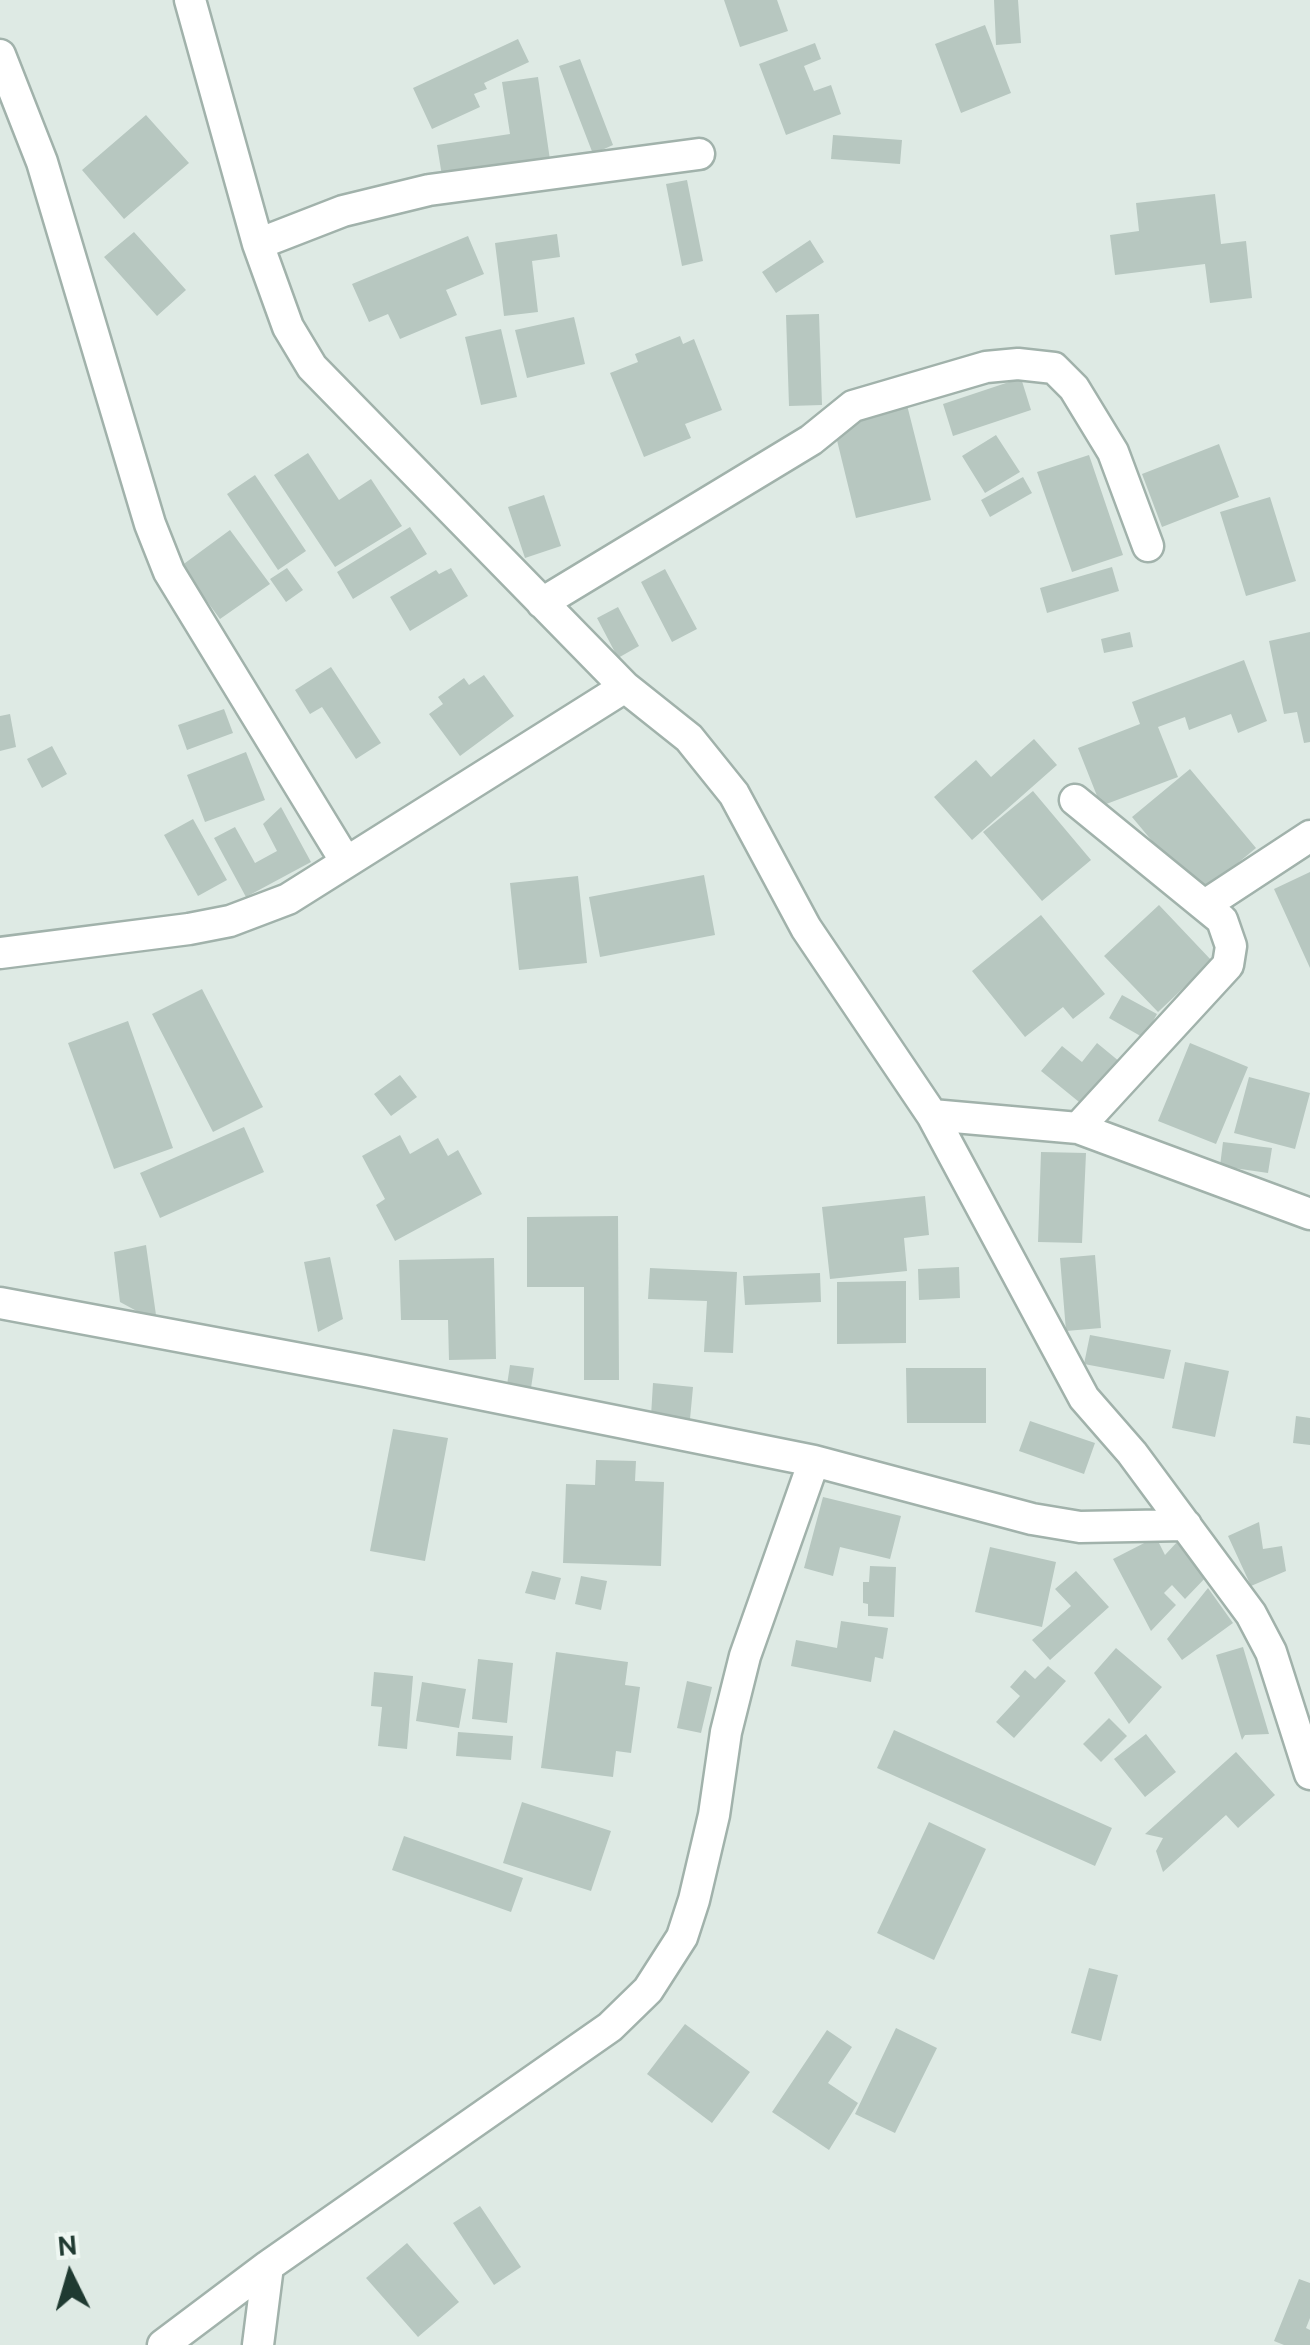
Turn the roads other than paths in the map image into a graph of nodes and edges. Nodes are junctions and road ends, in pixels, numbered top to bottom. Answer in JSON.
{"nodes":[{"id":1,"x":190,"y":0,"type":"edge"},
{"id":2,"x":0,"y":55,"type":"edge"},
{"id":3,"x":698,"y":154,"type":"dead end"},
{"id":4,"x":258,"y":244,"type":"junction"},
{"id":5,"x":1148,"y":546,"type":"dead end"},
{"id":6,"x":542,"y":602,"type":"junction"},
{"id":7,"x":625,"y":687,"type":"junction"},
{"id":8,"x":1075,"y":800,"type":"dead end"},
{"id":9,"x":1310,"y":836,"type":"edge"},
{"id":10,"x":346,"y":862,"type":"junction"},
{"id":11,"x":1205,"y":905,"type":"junction"},
{"id":12,"x":0,"y":953,"type":"edge"},
{"id":13,"x":932,"y":1115,"type":"junction"},
{"id":14,"x":1078,"y":1128,"type":"junction"},
{"id":15,"x":1310,"y":1214,"type":"edge"},
{"id":16,"x":0,"y":1303,"type":"edge"},
{"id":17,"x":814,"y":1462,"type":"junction"},
{"id":18,"x":1186,"y":1525,"type":"junction"},
{"id":19,"x":1310,"y":1774,"type":"edge"},
{"id":20,"x":268,"y":2266,"type":"junction"},
{"id":21,"x":163,"y":2345,"type":"edge"},
{"id":22,"x":258,"y":2345,"type":"edge"}],
"edges":[{"from":1,"to":4,"type":"street"},
{"from":2,"to":10,"type":"street"},
{"from":3,"to":4,"type":"street"},
{"from":4,"to":6,"type":"street"},
{"from":5,"to":6,"type":"street"},
{"from":6,"to":7,"type":"street"},
{"from":7,"to":10,"type":"street"},
{"from":7,"to":13,"type":"street"},
{"from":8,"to":11,"type":"street"},
{"from":9,"to":11,"type":"street"},
{"from":10,"to":12,"type":"street"},
{"from":11,"to":14,"type":"street"},
{"from":13,"to":14,"type":"street"},
{"from":13,"to":18,"type":"street"},
{"from":14,"to":15,"type":"street"},
{"from":16,"to":17,"type":"street"},
{"from":17,"to":18,"type":"street"},
{"from":17,"to":20,"type":"street"},
{"from":18,"to":19,"type":"street"},
{"from":20,"to":21,"type":"street"},
{"from":20,"to":22,"type":"street"}]}
